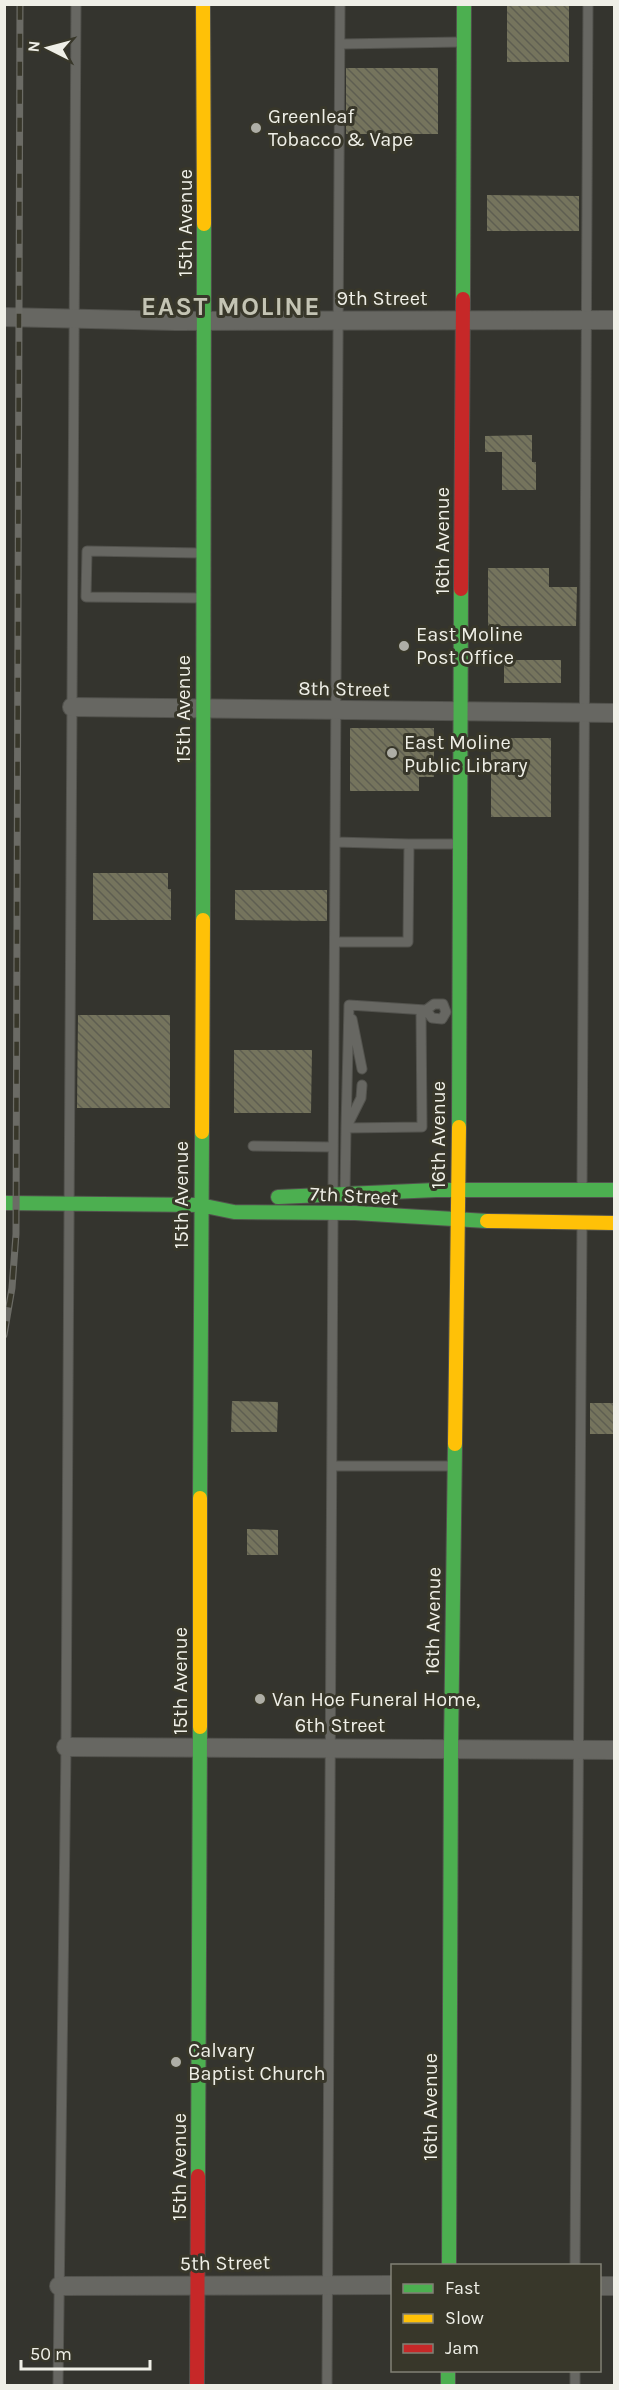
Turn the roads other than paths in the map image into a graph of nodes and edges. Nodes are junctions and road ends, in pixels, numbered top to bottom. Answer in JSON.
{"nodes":[{"id":1,"x":76,"y":4,"type":"edge"},
{"id":2,"x":203,"y":4,"type":"edge"},
{"id":3,"x":340,"y":4,"type":"edge"},
{"id":4,"x":464,"y":4,"type":"edge"},
{"id":5,"x":588,"y":4,"type":"edge"},
{"id":6,"x":464,"y":42,"type":"junction"},
{"id":7,"x":340,"y":44,"type":"junction"},
{"id":8,"x":4,"y":317,"type":"edge"},
{"id":9,"x":75,"y":317,"type":"junction"},
{"id":10,"x":587,"y":319,"type":"junction"},
{"id":11,"x":339,"y":320,"type":"junction"},
{"id":12,"x":615,"y":320,"type":"edge"},
{"id":13,"x":205,"y":321,"type":"junction"},
{"id":14,"x":463,"y":321,"type":"junction"},
{"id":15,"x":203,"y":553,"type":"junction"},
{"id":16,"x":203,"y":598,"type":"junction"},
{"id":17,"x":72,"y":707,"type":"junction"},
{"id":18,"x":202,"y":710,"type":"junction"},
{"id":19,"x":336,"y":711,"type":"junction"},
{"id":20,"x":460,"y":712,"type":"junction"},
{"id":21,"x":585,"y":713,"type":"junction"},
{"id":22,"x":615,"y":713,"type":"edge"},
{"id":23,"x":335,"y":842,"type":"junction"},
{"id":24,"x":409,"y":844,"type":"junction"},
{"id":25,"x":460,"y":844,"type":"junction"},
{"id":26,"x":335,"y":942,"type":"junction"},
{"id":27,"x":349,"y":1005,"type":"junction"},
{"id":28,"x":424,"y":1010,"type":"junction"},
{"id":29,"x":452,"y":1012,"type":"junction"},
{"id":30,"x":362,"y":1069,"type":"dead end"},
{"id":31,"x":362,"y":1085,"type":"dead end"},
{"id":32,"x":345,"y":1128,"type":"junction"},
{"id":33,"x":253,"y":1146,"type":"dead end"},
{"id":34,"x":333,"y":1147,"type":"junction"},
{"id":35,"x":458,"y":1190,"type":"junction"},
{"id":36,"x":582,"y":1191,"type":"junction"},
{"id":37,"x":615,"y":1191,"type":"edge"},
{"id":38,"x":339,"y":1194,"type":"junction"},
{"id":39,"x":270,"y":1197,"type":"dead end"},
{"id":40,"x":235,"y":1198,"type":"dead end"},
{"id":41,"x":4,"y":1203,"type":"edge"},
{"id":42,"x":69,"y":1203,"type":"junction"},
{"id":43,"x":200,"y":1204,"type":"junction"},
{"id":44,"x":333,"y":1214,"type":"junction"},
{"id":45,"x":458,"y":1221,"type":"junction"},
{"id":46,"x":582,"y":1223,"type":"junction"},
{"id":47,"x":615,"y":1223,"type":"edge"},
{"id":48,"x":332,"y":1466,"type":"junction"},
{"id":49,"x":454,"y":1466,"type":"junction"},
{"id":50,"x":66,"y":1747,"type":"junction"},
{"id":51,"x":199,"y":1748,"type":"junction"},
{"id":52,"x":330,"y":1748,"type":"junction"},
{"id":53,"x":451,"y":1748,"type":"junction"},
{"id":54,"x":580,"y":1749,"type":"junction"},
{"id":55,"x":615,"y":1749,"type":"edge"},
{"id":56,"x":449,"y":2264,"type":"edge"},
{"id":57,"x":575,"y":2264,"type":"edge"},
{"id":58,"x":328,"y":2284,"type":"junction"},
{"id":59,"x":391,"y":2285,"type":"edge"},
{"id":60,"x":59,"y":2286,"type":"junction"},
{"id":61,"x":198,"y":2286,"type":"junction"},
{"id":62,"x":58,"y":2385,"type":"edge"},
{"id":63,"x":197,"y":2385,"type":"edge"},
{"id":64,"x":327,"y":2385,"type":"edge"}],
"edges":[{"from":1,"to":9,"type":"lane"},
{"from":2,"to":13,"type":"street","name":"15th Avenue"},
{"from":3,"to":7,"type":"lane"},
{"from":4,"to":6,"type":"street","name":"16th Avenue"},
{"from":5,"to":10,"type":"lane"},
{"from":6,"to":7,"type":"lane"},
{"from":6,"to":14,"type":"street","name":"16th Avenue"},
{"from":7,"to":11,"type":"lane"},
{"from":8,"to":9,"type":"street","name":"9th Street"},
{"from":9,"to":13,"type":"street","name":"9th Street"},
{"from":9,"to":17,"type":"lane"},
{"from":10,"to":12,"type":"street","name":"9th Street"},
{"from":10,"to":14,"type":"street","name":"9th Street"},
{"from":10,"to":21,"type":"lane"},
{"from":11,"to":13,"type":"street","name":"9th Street"},
{"from":11,"to":14,"type":"street","name":"9th Street"},
{"from":11,"to":19,"type":"lane"},
{"from":13,"to":15,"type":"street","name":"15th Avenue"},
{"from":14,"to":20,"type":"street","name":"16th Avenue"},
{"from":15,"to":16,"type":"street","name":"15th Avenue"},
{"from":15,"to":16,"type":"lane"},
{"from":16,"to":18,"type":"street","name":"15th Avenue"},
{"from":17,"to":18,"type":"street","name":"8th Street"},
{"from":17,"to":42,"type":"lane"},
{"from":18,"to":19,"type":"street","name":"8th Street"},
{"from":18,"to":43,"type":"street","name":"15th Avenue"},
{"from":19,"to":20,"type":"street","name":"8th Street"},
{"from":19,"to":23,"type":"lane"},
{"from":20,"to":21,"type":"street","name":"8th Street"},
{"from":20,"to":25,"type":"street","name":"16th Avenue"},
{"from":21,"to":22,"type":"street","name":"8th Street"},
{"from":21,"to":36,"type":"lane"},
{"from":23,"to":24,"type":"lane"},
{"from":23,"to":26,"type":"lane"},
{"from":24,"to":25,"type":"lane"},
{"from":24,"to":26,"type":"lane"},
{"from":25,"to":29,"type":"street","name":"16th Avenue"},
{"from":26,"to":34,"type":"lane"},
{"from":27,"to":28,"type":"lane"},
{"from":27,"to":30,"type":"lane"},
{"from":27,"to":32,"type":"lane"},
{"from":28,"to":29,"type":"lane"},
{"from":28,"to":32,"type":"lane"},
{"from":29,"to":35,"type":"street","name":"16th Avenue"},
{"from":31,"to":32,"type":"lane"},
{"from":32,"to":38,"type":"lane"},
{"from":33,"to":34,"type":"lane"},
{"from":34,"to":38,"type":"lane"},
{"from":35,"to":36,"type":"street","name":"7th Street"},
{"from":35,"to":38,"type":"street","name":"7th Street"},
{"from":35,"to":45,"type":"street","name":"16th Avenue"},
{"from":36,"to":37,"type":"street","name":"7th Street"},
{"from":38,"to":39,"type":"street","name":"7th Street"},
{"from":38,"to":44,"type":"lane"},
{"from":40,"to":43,"type":"street","name":"7th Street"},
{"from":41,"to":42,"type":"street","name":"7th Street"},
{"from":42,"to":43,"type":"street","name":"7th Street"},
{"from":42,"to":50,"type":"lane"},
{"from":43,"to":44,"type":"street","name":"7th Street"},
{"from":43,"to":51,"type":"street","name":"15th Avenue"},
{"from":44,"to":45,"type":"street","name":"7th Street"},
{"from":44,"to":48,"type":"lane"},
{"from":45,"to":46,"type":"street","name":"7th Street"},
{"from":45,"to":49,"type":"street","name":"16th Avenue"},
{"from":46,"to":47,"type":"street","name":"7th Street"},
{"from":46,"to":54,"type":"lane"},
{"from":48,"to":49,"type":"lane"},
{"from":48,"to":52,"type":"lane"},
{"from":49,"to":53,"type":"street","name":"16th Avenue"},
{"from":50,"to":51,"type":"street","name":"6th Street"},
{"from":50,"to":60,"type":"lane"},
{"from":51,"to":52,"type":"street","name":"6th Street"},
{"from":51,"to":61,"type":"street","name":"15th Avenue"},
{"from":52,"to":53,"type":"street","name":"6th Street"},
{"from":52,"to":58,"type":"lane"},
{"from":53,"to":54,"type":"street","name":"6th Street"},
{"from":53,"to":56,"type":"street","name":"16th Avenue"},
{"from":54,"to":55,"type":"street","name":"6th Street"},
{"from":54,"to":57,"type":"lane"},
{"from":58,"to":59,"type":"street","name":"5th Street"},
{"from":58,"to":61,"type":"street","name":"5th Street"},
{"from":58,"to":64,"type":"lane"},
{"from":60,"to":61,"type":"street","name":"5th Street"},
{"from":60,"to":62,"type":"lane"},
{"from":61,"to":63,"type":"street","name":"15th Avenue"}]}
